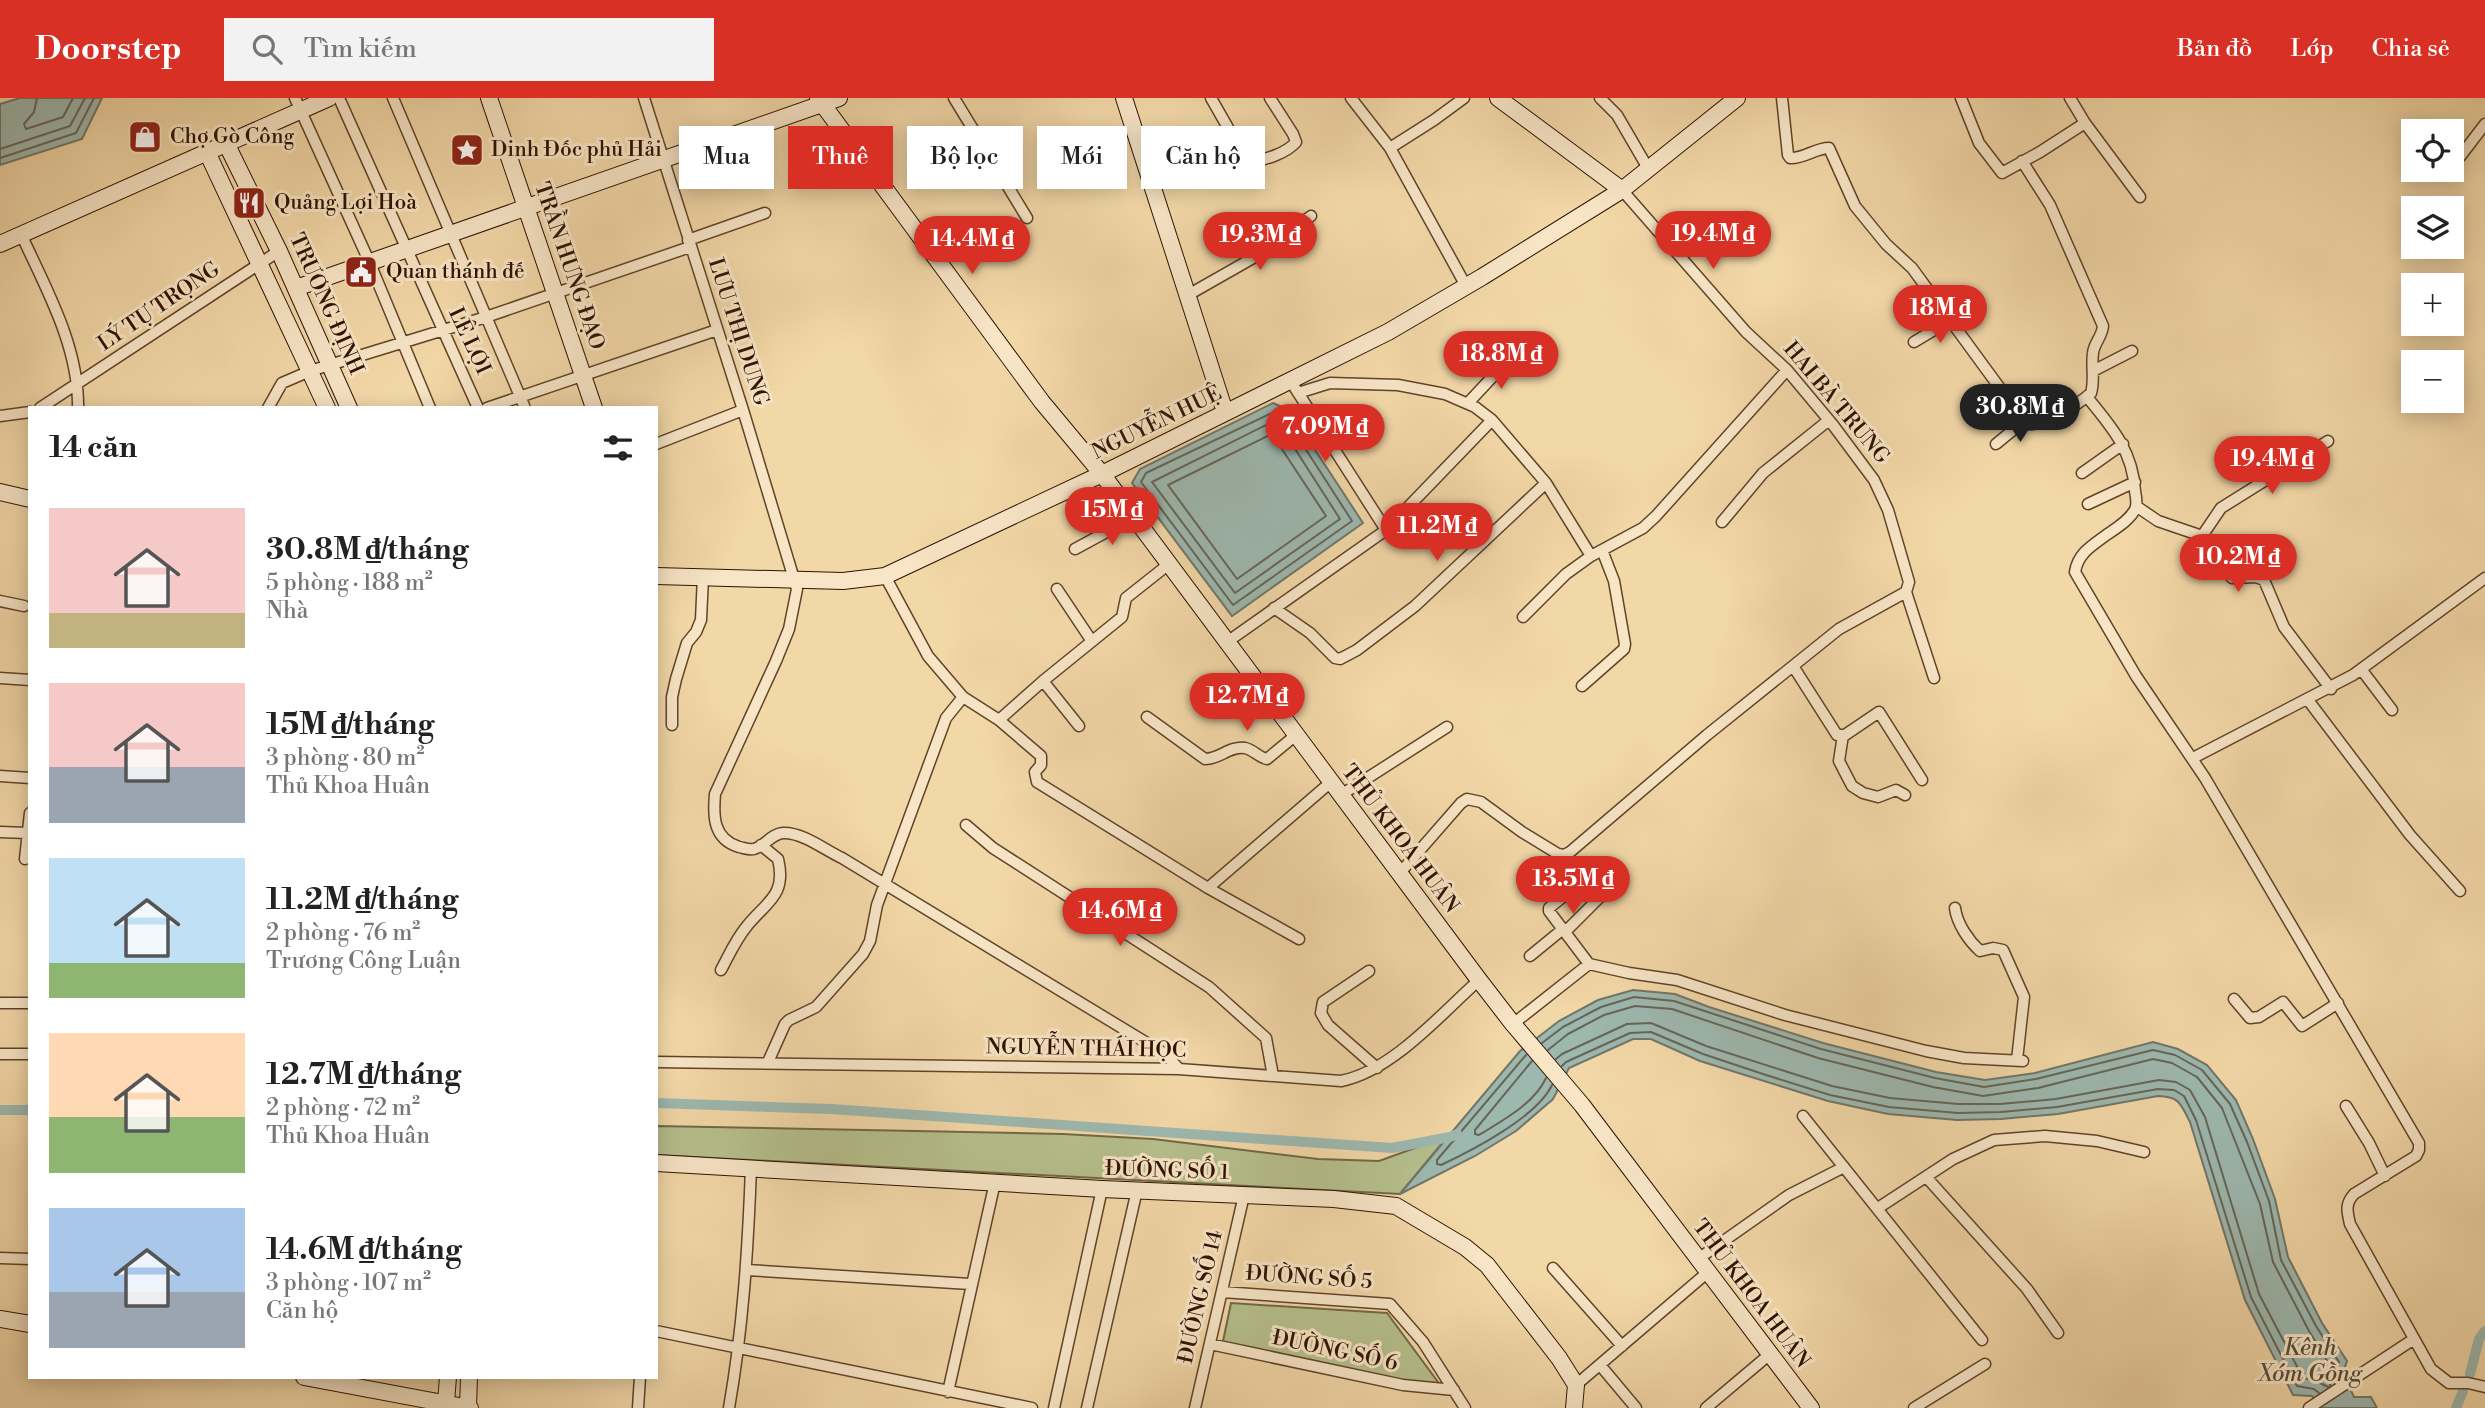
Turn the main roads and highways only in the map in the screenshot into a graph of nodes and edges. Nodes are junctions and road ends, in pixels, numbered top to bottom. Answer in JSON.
{"nodes":[{"id":1,"x":330,"y":98,"type":"edge"},
{"id":2,"x":489,"y":98,"type":"edge"},
{"id":3,"x":839,"y":98,"type":"edge"},
{"id":4,"x":1124,"y":98,"type":"edge"},
{"id":5,"x":1498,"y":98,"type":"edge"},
{"id":6,"x":1732,"y":100,"type":"edge"},
{"id":7,"x":821,"y":101,"type":"edge"},
{"id":8,"x":298,"y":104,"type":"edge"},
{"id":9,"x":226,"y":143,"type":"junction"},
{"id":10,"x":207,"y":152,"type":"junction"},
{"id":11,"x":1622,"y":190,"type":"junction"},
{"id":12,"x":527,"y":206,"type":"junction"},
{"id":13,"x":0,"y":244,"type":"edge"},
{"id":14,"x":296,"y":288,"type":"junction"},
{"id":15,"x":326,"y":406,"type":"edge"},
{"id":16,"x":348,"y":406,"type":"edge"},
{"id":17,"x":593,"y":406,"type":"edge"},
{"id":18,"x":1225,"y":412,"type":"junction"},
{"id":19,"x":1102,"y":474,"type":"junction"},
{"id":20,"x":0,"y":492,"type":"edge"},
{"id":21,"x":28,"y":499,"type":"edge"},
{"id":22,"x":658,"y":576,"type":"edge"},
{"id":23,"x":658,"y":1163,"type":"edge"},
{"id":24,"x":0,"y":1318,"type":"edge"},
{"id":25,"x":28,"y":1324,"type":"edge"},
{"id":26,"x":325,"y":1379,"type":"edge"},
{"id":27,"x":448,"y":1379,"type":"edge"},
{"id":28,"x":469,"y":1379,"type":"edge"},
{"id":29,"x":366,"y":1383,"type":"edge"},
{"id":30,"x":446,"y":1402,"type":"junction"},
{"id":31,"x":469,"y":1408,"type":"edge"},
{"id":32,"x":1574,"y":1408,"type":"edge"},
{"id":33,"x":1811,"y":1408,"type":"edge"}],
"edges":[{"from":1,"to":8,"type":"main road"},
{"from":2,"to":12,"type":"main road","name":"TRẦN HƯNG ĐẠO"},
{"from":3,"to":7,"type":"main road"},
{"from":4,"to":18,"type":"main road"},
{"from":5,"to":11,"type":"main road","name":"HAI BÀ TRƯNG"},
{"from":6,"to":11,"type":"main road","name":"NGUYỄN HUỆ"},
{"from":7,"to":12,"type":"main road"},
{"from":7,"to":19,"type":"main road","name":"THỦ KHOA HUÂN"},
{"from":8,"to":9,"type":"main road"},
{"from":9,"to":10,"type":"main road"},
{"from":9,"to":14,"type":"main road","name":"TRƯƠNG ĐỊNH"},
{"from":10,"to":13,"type":"main road"},
{"from":10,"to":15,"type":"main road","name":"TRƯƠNG ĐỊNH"},
{"from":11,"to":18,"type":"main road","name":"NGUYỄN HUỆ"},
{"from":12,"to":14,"type":"main road"},
{"from":12,"to":17,"type":"main road","name":"TRẦN HƯNG ĐẠO"},
{"from":14,"to":16,"type":"main road","name":"TRƯƠNG ĐỊNH"},
{"from":18,"to":19,"type":"main road","name":"NGUYỄN HUỆ"},
{"from":19,"to":22,"type":"main road","name":"NGUYỄN HUỆ"},
{"from":19,"to":33,"type":"main road","name":"THỦ KHOA HUÂN"},
{"from":20,"to":21,"type":"main road"},
{"from":23,"to":32,"type":"main road","name":"ĐƯỜNG SỐ 1"},
{"from":24,"to":25,"type":"main road"},
{"from":26,"to":29,"type":"main road"},
{"from":27,"to":30,"type":"main road"},
{"from":28,"to":31,"type":"main road"},
{"from":29,"to":30,"type":"main road"},
{"from":30,"to":31,"type":"main road"}]}
